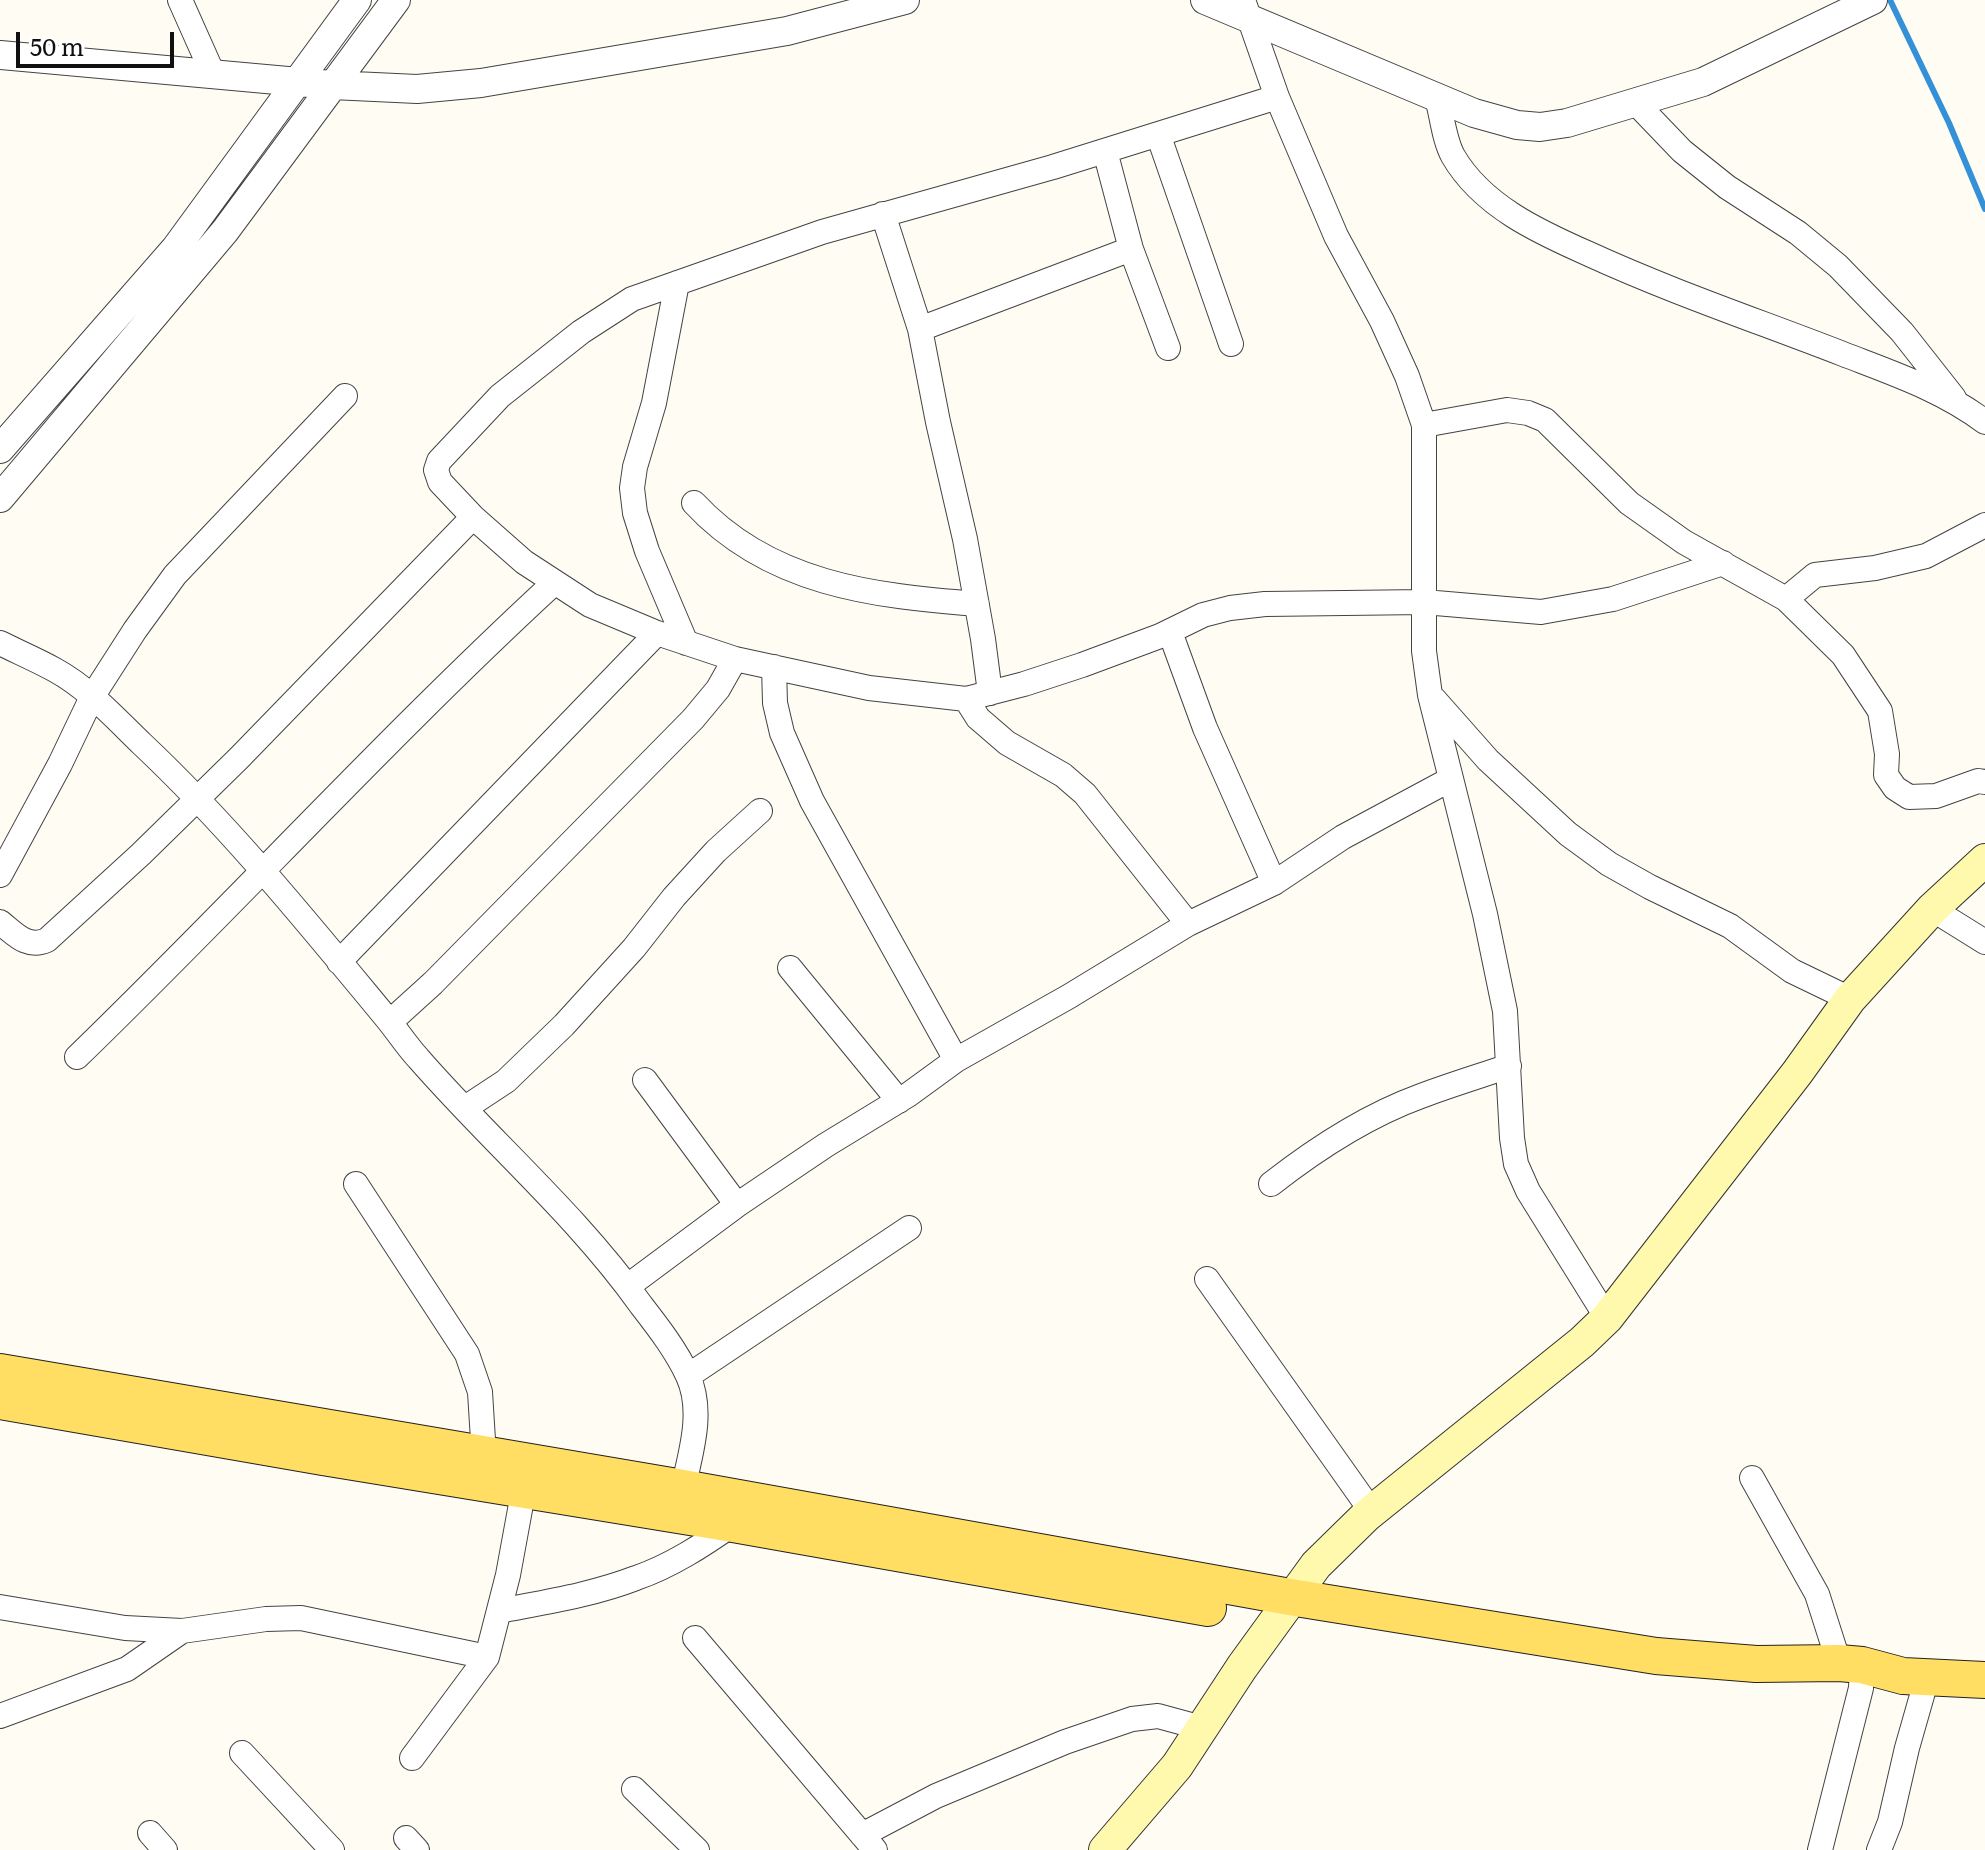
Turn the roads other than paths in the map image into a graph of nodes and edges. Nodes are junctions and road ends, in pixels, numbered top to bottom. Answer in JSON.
{"nodes":[{"id":1,"x":180,"y":0,"type":"edge"},
{"id":2,"x":396,"y":0,"type":"edge"},
{"id":3,"x":905,"y":0,"type":"edge"},
{"id":4,"x":1205,"y":0,"type":"edge"},
{"id":5,"x":1866,"y":1,"type":"edge"},
{"id":6,"x":352,"y":3,"type":"edge"},
{"id":7,"x":1246,"y":9,"type":"edge"},
{"id":8,"x":0,"y":55,"type":"edge"},
{"id":9,"x":213,"y":74,"type":"junction"},
{"id":10,"x":299,"y":82,"type":"junction"},
{"id":11,"x":332,"y":85,"type":"junction"},
{"id":12,"x":1277,"y":97,"type":"junction"},
{"id":13,"x":1437,"y":98,"type":"junction"},
{"id":14,"x":1635,"y":102,"type":"junction"},
{"id":15,"x":1158,"y":134,"type":"junction"},
{"id":16,"x":1105,"y":151,"type":"junction"},
{"id":17,"x":883,"y":214,"type":"junction"},
{"id":18,"x":1131,"y":249,"type":"junction"},
{"id":19,"x":677,"y":283,"type":"junction"},
{"id":20,"x":920,"y":329,"type":"junction"},
{"id":21,"x":1231,"y":344,"type":"dead end"},
{"id":22,"x":1168,"y":348,"type":"dead end"},
{"id":23,"x":345,"y":396,"type":"dead end"},
{"id":24,"x":1958,"y":403,"type":"junction"},
{"id":25,"x":1985,"y":422,"type":"edge"},
{"id":26,"x":1424,"y":425,"type":"junction"},
{"id":27,"x":0,"y":449,"type":"edge"},
{"id":28,"x":0,"y":498,"type":"edge"},
{"id":29,"x":694,"y":503,"type":"dead end"},
{"id":30,"x":473,"y":517,"type":"junction"},
{"id":31,"x":1985,"y":525,"type":"edge"},
{"id":32,"x":1723,"y":563,"type":"junction"},
{"id":33,"x":554,"y":583,"type":"junction"},
{"id":34,"x":1786,"y":599,"type":"junction"},
{"id":35,"x":1424,"y":602,"type":"junction"},
{"id":36,"x":977,"y":604,"type":"junction"},
{"id":37,"x":1170,"y":632,"type":"junction"},
{"id":38,"x":657,"y":633,"type":"junction"},
{"id":39,"x":0,"y":643,"type":"edge"},
{"id":40,"x":686,"y":643,"type":"junction"},
{"id":41,"x":735,"y":659,"type":"junction"},
{"id":42,"x":774,"y":667,"type":"junction"},
{"id":43,"x":990,"y":693,"type":"junction"},
{"id":44,"x":1430,"y":695,"type":"junction"},
{"id":45,"x":92,"y":697,"type":"junction"},
{"id":46,"x":966,"y":699,"type":"junction"},
{"id":47,"x":1451,"y":779,"type":"junction"},
{"id":48,"x":1985,"y":782,"type":"edge"},
{"id":49,"x":198,"y":798,"type":"junction"},
{"id":50,"x":760,"y":811,"type":"dead end"},
{"id":51,"x":1985,"y":860,"type":"edge"},
{"id":52,"x":262,"y":869,"type":"junction"},
{"id":53,"x":0,"y":875,"type":"edge"},
{"id":54,"x":1274,"y":883,"type":"junction"},
{"id":55,"x":1932,"y":909,"type":"junction"},
{"id":56,"x":0,"y":922,"type":"edge"},
{"id":57,"x":1188,"y":924,"type":"junction"},
{"id":58,"x":1985,"y":942,"type":"edge"},
{"id":59,"x":339,"y":962,"type":"junction"},
{"id":60,"x":790,"y":968,"type":"dead end"},
{"id":61,"x":1850,"y":999,"type":"junction"},
{"id":62,"x":390,"y":1022,"type":"junction"},
{"id":63,"x":77,"y":1057,"type":"dead end"},
{"id":64,"x":956,"y":1060,"type":"junction"},
{"id":65,"x":1509,"y":1066,"type":"junction"},
{"id":66,"x":645,"y":1080,"type":"dead end"},
{"id":67,"x":899,"y":1101,"type":"junction"},
{"id":68,"x":465,"y":1108,"type":"junction"},
{"id":69,"x":356,"y":1184,"type":"dead end"},
{"id":70,"x":1271,"y":1184,"type":"dead end"},
{"id":71,"x":737,"y":1205,"type":"junction"},
{"id":72,"x":909,"y":1228,"type":"dead end"},
{"id":73,"x":1207,"y":1279,"type":"dead end"},
{"id":74,"x":628,"y":1286,"type":"junction"},
{"id":75,"x":1607,"y":1318,"type":"junction"},
{"id":76,"x":0,"y":1372,"type":"edge"},
{"id":77,"x":688,"y":1376,"type":"junction"},
{"id":78,"x":0,"y":1401,"type":"edge"},
{"id":79,"x":257,"y":1431,"type":"junction"},
{"id":80,"x":484,"y":1456,"type":"junction"},
{"id":81,"x":526,"y":1476,"type":"junction"},
{"id":82,"x":1752,"y":1478,"type":"dead end"},
{"id":83,"x":683,"y":1488,"type":"junction"},
{"id":84,"x":1372,"y":1512,"type":"junction"},
{"id":85,"x":733,"y":1524,"type":"junction"},
{"id":86,"x":0,"y":1607,"type":"edge"},
{"id":87,"x":1283,"y":1608,"type":"junction"},
{"id":88,"x":499,"y":1611,"type":"junction"},
{"id":89,"x":182,"y":1631,"type":"junction"},
{"id":90,"x":695,"y":1638,"type":"dead end"},
{"id":91,"x":487,"y":1657,"type":"junction"},
{"id":92,"x":1854,"y":1672,"type":"junction"},
{"id":93,"x":1915,"y":1677,"type":"junction"},
{"id":94,"x":1985,"y":1680,"type":"edge"},
{"id":95,"x":0,"y":1716,"type":"edge"},
{"id":96,"x":1202,"y":1728,"type":"junction"},
{"id":97,"x":242,"y":1753,"type":"dead end"},
{"id":98,"x":412,"y":1758,"type":"dead end"},
{"id":99,"x":634,"y":1789,"type":"dead end"},
{"id":100,"x":868,"y":1842,"type":"edge"},
{"id":101,"x":332,"y":1850,"type":"edge"},
{"id":102,"x":697,"y":1850,"type":"edge"},
{"id":103,"x":1105,"y":1850,"type":"edge"},
{"id":104,"x":1820,"y":1850,"type":"edge"},
{"id":105,"x":1879,"y":1850,"type":"edge"}],
"edges":[{"from":1,"to":9,"type":"street"},
{"from":2,"to":11,"type":"street"},
{"from":3,"to":11,"type":"street"},
{"from":4,"to":7,"type":"street"},
{"from":5,"to":14,"type":"street"},
{"from":6,"to":10,"type":"street"},
{"from":7,"to":12,"type":"street"},
{"from":7,"to":13,"type":"street"},
{"from":8,"to":9,"type":"street"},
{"from":9,"to":10,"type":"street"},
{"from":10,"to":11,"type":"street"},
{"from":10,"to":27,"type":"street"},
{"from":11,"to":28,"type":"street"},
{"from":12,"to":15,"type":"street"},
{"from":12,"to":26,"type":"street"},
{"from":13,"to":14,"type":"street"},
{"from":13,"to":24,"type":"street"},
{"from":14,"to":24,"type":"street"},
{"from":15,"to":16,"type":"street"},
{"from":15,"to":21,"type":"street"},
{"from":16,"to":17,"type":"street"},
{"from":16,"to":18,"type":"street"},
{"from":17,"to":19,"type":"street"},
{"from":17,"to":20,"type":"street"},
{"from":18,"to":20,"type":"street"},
{"from":18,"to":22,"type":"street"},
{"from":19,"to":30,"type":"street"},
{"from":19,"to":40,"type":"street"},
{"from":20,"to":36,"type":"street"},
{"from":23,"to":45,"type":"street"},
{"from":24,"to":25,"type":"street"},
{"from":26,"to":32,"type":"street"},
{"from":26,"to":35,"type":"street"},
{"from":29,"to":36,"type":"street"},
{"from":30,"to":33,"type":"street"},
{"from":30,"to":49,"type":"street"},
{"from":31,"to":34,"type":"street"},
{"from":32,"to":34,"type":"street"},
{"from":32,"to":35,"type":"street"},
{"from":33,"to":38,"type":"street"},
{"from":33,"to":52,"type":"street"},
{"from":34,"to":48,"type":"street"},
{"from":35,"to":37,"type":"street"},
{"from":35,"to":44,"type":"street"},
{"from":36,"to":43,"type":"street"},
{"from":37,"to":43,"type":"street"},
{"from":37,"to":54,"type":"street"},
{"from":38,"to":40,"type":"street"},
{"from":38,"to":59,"type":"street"},
{"from":39,"to":45,"type":"street"},
{"from":40,"to":41,"type":"street"},
{"from":41,"to":42,"type":"street"},
{"from":41,"to":62,"type":"street"},
{"from":42,"to":46,"type":"street"},
{"from":42,"to":64,"type":"street"},
{"from":43,"to":46,"type":"street"},
{"from":44,"to":47,"type":"street"},
{"from":44,"to":61,"type":"street"},
{"from":45,"to":49,"type":"street"},
{"from":45,"to":53,"type":"street"},
{"from":46,"to":57,"type":"street"},
{"from":47,"to":54,"type":"street"},
{"from":47,"to":65,"type":"street"},
{"from":49,"to":52,"type":"street"},
{"from":49,"to":56,"type":"street"},
{"from":50,"to":68,"type":"street"},
{"from":51,"to":55,"type":"main road"},
{"from":52,"to":59,"type":"street"},
{"from":52,"to":63,"type":"street"},
{"from":54,"to":57,"type":"street"},
{"from":55,"to":58,"type":"street"},
{"from":55,"to":61,"type":"main road"},
{"from":57,"to":64,"type":"street"},
{"from":59,"to":62,"type":"street"},
{"from":60,"to":67,"type":"street"},
{"from":61,"to":75,"type":"main road"},
{"from":62,"to":68,"type":"street"},
{"from":64,"to":67,"type":"street"},
{"from":65,"to":70,"type":"street"},
{"from":65,"to":75,"type":"street"},
{"from":66,"to":71,"type":"street"},
{"from":67,"to":71,"type":"street"},
{"from":68,"to":74,"type":"street"},
{"from":69,"to":80,"type":"street"},
{"from":71,"to":74,"type":"street"},
{"from":72,"to":77,"type":"street"},
{"from":73,"to":84,"type":"street"},
{"from":74,"to":77,"type":"street"},
{"from":75,"to":84,"type":"main road"},
{"from":76,"to":79,"type":"main road"},
{"from":77,"to":83,"type":"street"},
{"from":78,"to":79,"type":"main road"},
{"from":79,"to":80,"type":"main road"},
{"from":79,"to":81,"type":"main road"},
{"from":80,"to":81,"type":"main road"},
{"from":81,"to":83,"type":"main road"},
{"from":81,"to":85,"type":"main road"},
{"from":81,"to":88,"type":"street"},
{"from":82,"to":92,"type":"street"},
{"from":83,"to":87,"type":"main road"},
{"from":84,"to":87,"type":"main road"},
{"from":85,"to":87,"type":"main road"},
{"from":85,"to":88,"type":"street"},
{"from":86,"to":89,"type":"street"},
{"from":87,"to":92,"type":"main road"},
{"from":87,"to":96,"type":"main road"},
{"from":88,"to":91,"type":"street"},
{"from":89,"to":91,"type":"street"},
{"from":89,"to":95,"type":"street"},
{"from":90,"to":100,"type":"street"},
{"from":91,"to":98,"type":"street"},
{"from":92,"to":93,"type":"main road"},
{"from":92,"to":104,"type":"street"},
{"from":93,"to":94,"type":"main road"},
{"from":93,"to":105,"type":"street"},
{"from":96,"to":100,"type":"street"},
{"from":96,"to":103,"type":"main road"},
{"from":97,"to":101,"type":"street"},
{"from":99,"to":102,"type":"street"}]}
